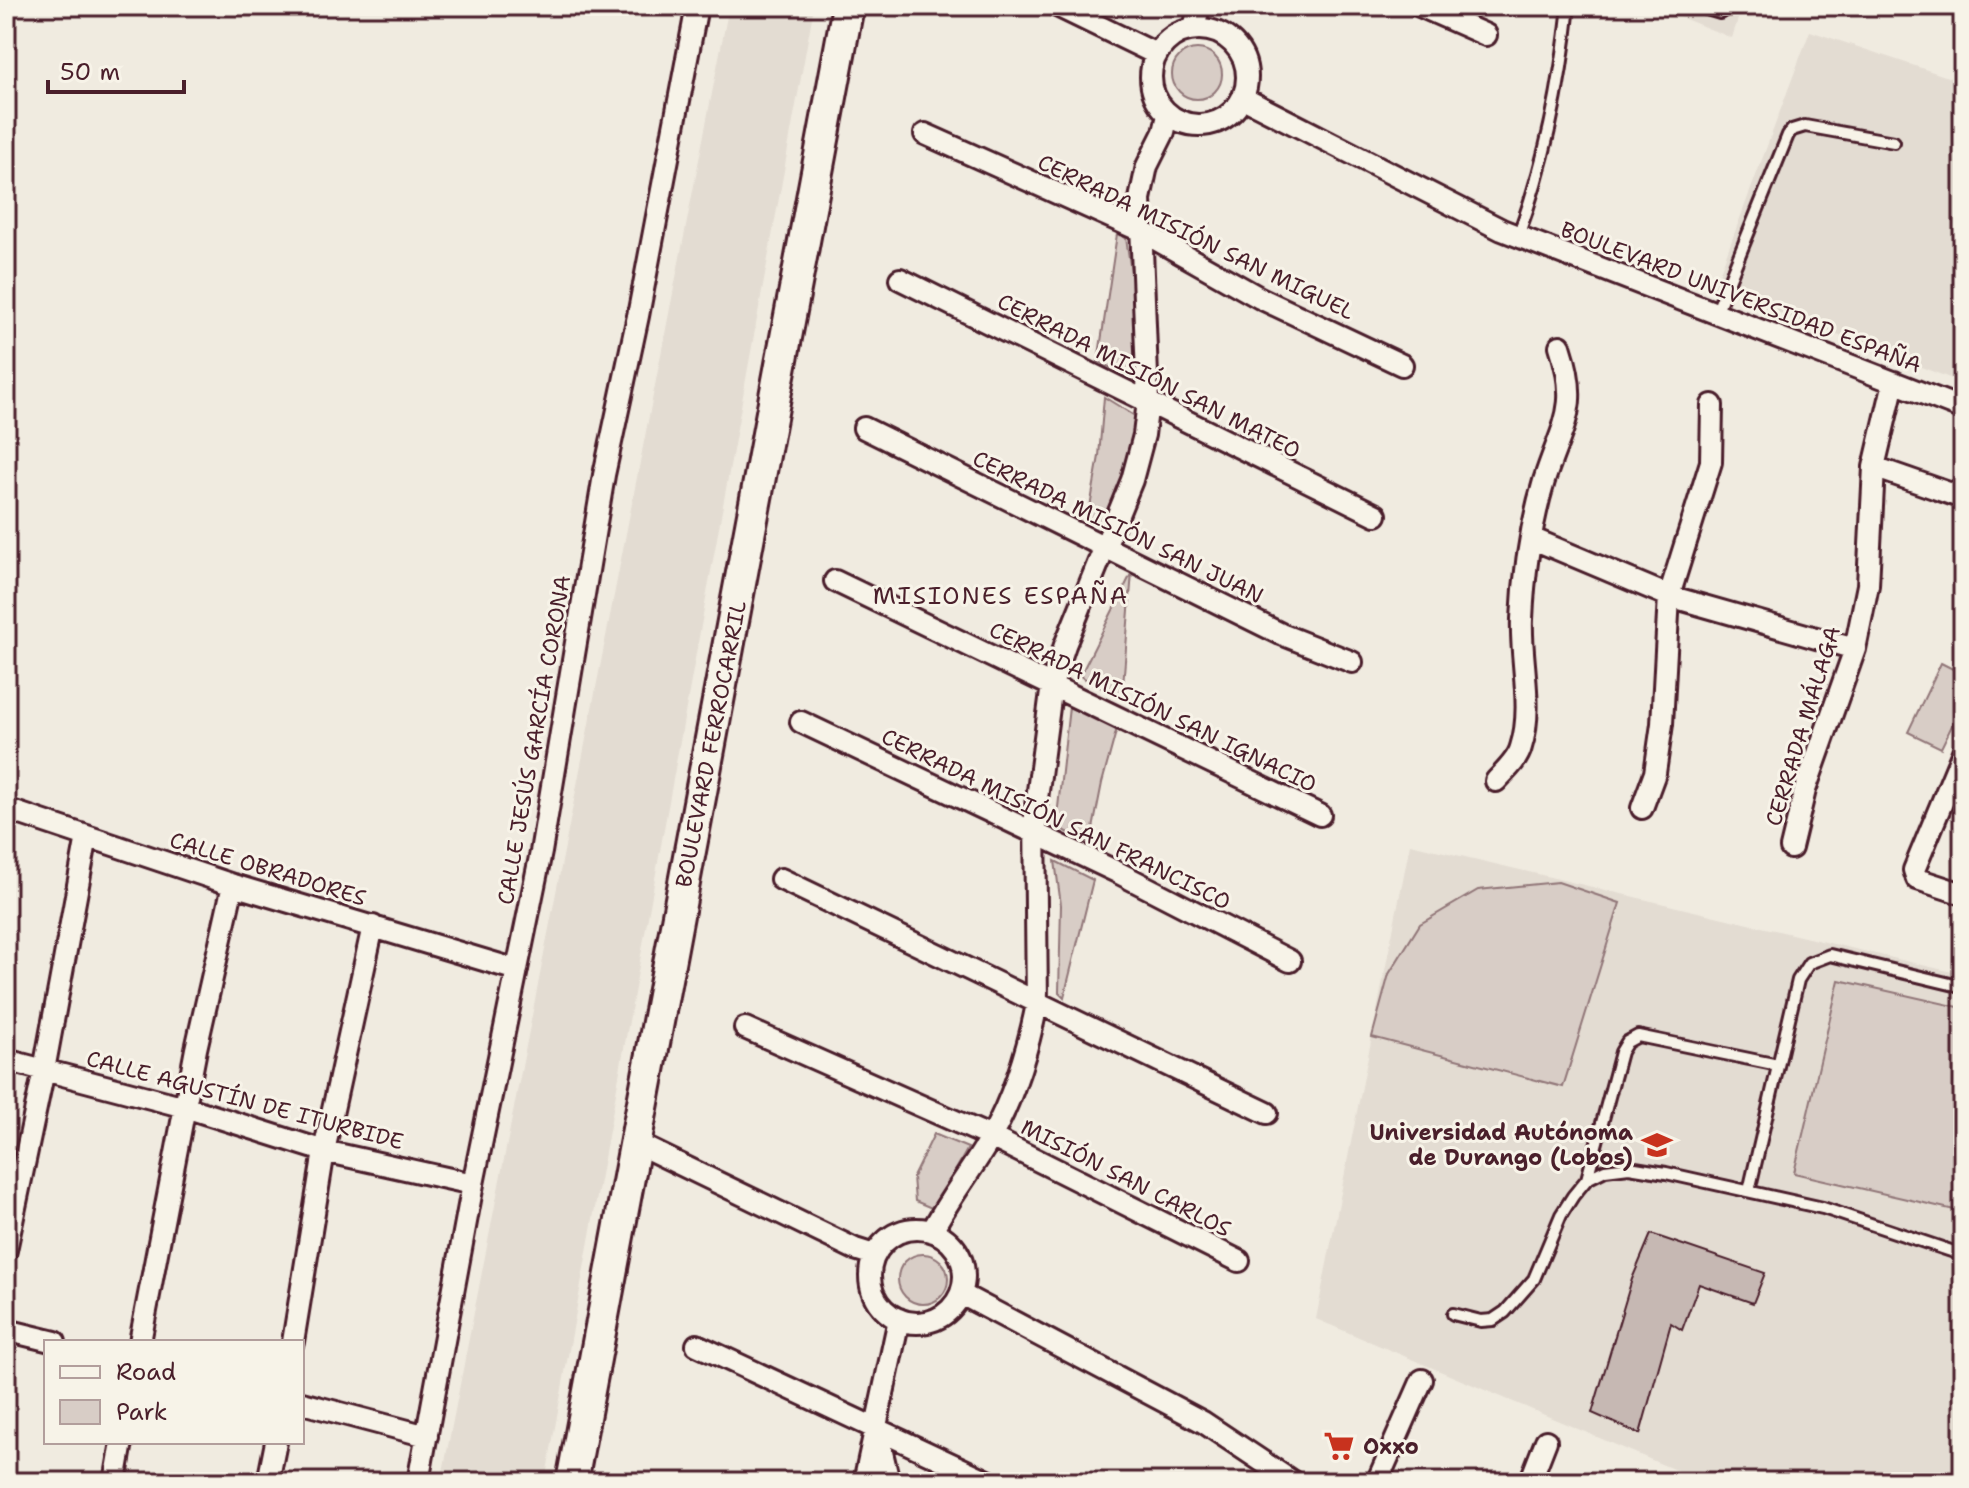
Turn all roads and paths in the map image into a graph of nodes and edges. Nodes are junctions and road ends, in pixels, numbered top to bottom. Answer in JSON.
{"nodes":[{"id":1,"x":697,"y":6,"type":"edge"},
{"id":2,"x":848,"y":6,"type":"edge"},
{"id":3,"x":1057,"y":6,"type":"edge"},
{"id":4,"x":1199,"y":6,"type":"edge"},
{"id":5,"x":1420,"y":6,"type":"edge"},
{"id":6,"x":1569,"y":6,"type":"edge"},
{"id":7,"x":1697,"y":6,"type":"edge"},
{"id":8,"x":1730,"y":6,"type":"edge"},
{"id":9,"x":1194,"y":29,"type":"junction"},
{"id":10,"x":1486,"y":35,"type":"dead end"},
{"id":11,"x":1156,"y":54,"type":"junction"},
{"id":12,"x":1243,"y":98,"type":"junction"},
{"id":13,"x":1168,"y":115,"type":"junction"},
{"id":14,"x":925,"y":134,"type":"dead end"},
{"id":15,"x":1894,"y":142,"type":"dead end"},
{"id":16,"x":1141,"y":231,"type":"junction"},
{"id":17,"x":1510,"y":233,"type":"junction"},
{"id":18,"x":900,"y":279,"type":"dead end"},
{"id":19,"x":1716,"y":313,"type":"junction"},
{"id":20,"x":1560,"y":346,"type":"dead end"},
{"id":21,"x":1402,"y":365,"type":"dead end"},
{"id":22,"x":1894,"y":382,"type":"junction"},
{"id":23,"x":1148,"y":401,"type":"junction"},
{"id":24,"x":1712,"y":405,"type":"dead end"},
{"id":25,"x":1963,"y":409,"type":"edge"},
{"id":26,"x":864,"y":428,"type":"dead end"},
{"id":27,"x":1874,"y":467,"type":"junction"},
{"id":28,"x":1963,"y":498,"type":"edge"},
{"id":29,"x":1376,"y":515,"type":"dead end"},
{"id":30,"x":1531,"y":538,"type":"junction"},
{"id":31,"x":1107,"y":546,"type":"junction"},
{"id":32,"x":835,"y":581,"type":"dead end"},
{"id":33,"x":1669,"y":596,"type":"junction"},
{"id":34,"x":1855,"y":649,"type":"junction"},
{"id":35,"x":1352,"y":662,"type":"dead end"},
{"id":36,"x":1052,"y":684,"type":"junction"},
{"id":37,"x":801,"y":722,"type":"dead end"},
{"id":38,"x":1963,"y":752,"type":"edge"},
{"id":39,"x":1496,"y":781,"type":"dead end"},
{"id":40,"x":1642,"y":808,"type":"dead end"},
{"id":41,"x":6,"y":809,"type":"edge"},
{"id":42,"x":1320,"y":815,"type":"dead end"},
{"id":43,"x":1035,"y":834,"type":"junction"},
{"id":44,"x":87,"y":836,"type":"junction"},
{"id":45,"x":1791,"y":848,"type":"dead end"},
{"id":46,"x":781,"y":879,"type":"dead end"},
{"id":47,"x":233,"y":885,"type":"junction"},
{"id":48,"x":1963,"y":894,"type":"edge"},
{"id":49,"x":373,"y":926,"type":"junction"},
{"id":50,"x":1290,"y":961,"type":"dead end"},
{"id":51,"x":517,"y":970,"type":"junction"},
{"id":52,"x":1963,"y":987,"type":"edge"},
{"id":53,"x":1037,"y":1004,"type":"junction"},
{"id":54,"x":745,"y":1028,"type":"dead end"},
{"id":55,"x":6,"y":1060,"type":"edge"},
{"id":56,"x":1778,"y":1065,"type":"junction"},
{"id":57,"x":44,"y":1070,"type":"junction"},
{"id":58,"x":185,"y":1107,"type":"junction"},
{"id":59,"x":1267,"y":1113,"type":"dead end"},
{"id":60,"x":991,"y":1137,"type":"junction"},
{"id":61,"x":636,"y":1143,"type":"junction"},
{"id":62,"x":324,"y":1151,"type":"junction"},
{"id":63,"x":1587,"y":1179,"type":"junction"},
{"id":64,"x":473,"y":1184,"type":"junction"},
{"id":65,"x":1749,"y":1191,"type":"junction"},
{"id":66,"x":932,"y":1231,"type":"junction"},
{"id":67,"x":6,"y":1250,"type":"edge"},
{"id":68,"x":874,"y":1255,"type":"junction"},
{"id":69,"x":1963,"y":1255,"type":"edge"},
{"id":70,"x":1239,"y":1261,"type":"dead end"},
{"id":71,"x":961,"y":1294,"type":"junction"},
{"id":72,"x":1453,"y":1314,"type":"dead end"},
{"id":73,"x":899,"y":1319,"type":"junction"},
{"id":74,"x":6,"y":1330,"type":"edge"},
{"id":75,"x":47,"y":1340,"type":"edge"},
{"id":76,"x":140,"y":1340,"type":"edge"},
{"id":77,"x":293,"y":1340,"type":"edge"},
{"id":78,"x":697,"y":1345,"type":"dead end"},
{"id":79,"x":1422,"y":1380,"type":"dead end"},
{"id":80,"x":304,"y":1404,"type":"edge"},
{"id":81,"x":876,"y":1429,"type":"junction"},
{"id":82,"x":427,"y":1436,"type":"junction"},
{"id":83,"x":1546,"y":1441,"type":"dead end"},
{"id":84,"x":122,"y":1444,"type":"edge"},
{"id":85,"x":276,"y":1444,"type":"edge"},
{"id":86,"x":115,"y":1482,"type":"edge"},
{"id":87,"x":268,"y":1482,"type":"edge"},
{"id":88,"x":418,"y":1482,"type":"edge"},
{"id":89,"x":572,"y":1482,"type":"edge"},
{"id":90,"x":864,"y":1482,"type":"edge"},
{"id":91,"x":889,"y":1482,"type":"edge"},
{"id":92,"x":990,"y":1482,"type":"edge"},
{"id":93,"x":1293,"y":1482,"type":"edge"},
{"id":94,"x":1377,"y":1482,"type":"edge"},
{"id":95,"x":1530,"y":1482,"type":"edge"}],
"edges":[{"from":1,"to":51,"type":"street","name":"CALLE JESÚS GARCÍA CORONA"},
{"from":2,"to":61,"type":"main road","name":"BOULEVARD FERROCARRIL"},
{"from":3,"to":11,"type":"street"},
{"from":4,"to":9,"type":"street"},
{"from":5,"to":10,"type":"street"},
{"from":6,"to":17,"type":"lane"},
{"from":7,"to":8,"type":"lane"},
{"from":9,"to":11,"type":"street"},
{"from":9,"to":12,"type":"street"},
{"from":11,"to":13,"type":"street"},
{"from":12,"to":13,"type":"street"},
{"from":12,"to":17,"type":"street","name":"BOULEVARD UNIVERSIDAD ESPAÑA"},
{"from":13,"to":16,"type":"street"},
{"from":14,"to":16,"type":"street","name":"CERRADA MISIÓN SAN MIGUEL"},
{"from":15,"to":19,"type":"lane"},
{"from":16,"to":21,"type":"street","name":"CERRADA MISIÓN SAN MIGUEL"},
{"from":16,"to":23,"type":"street"},
{"from":17,"to":19,"type":"street","name":"BOULEVARD UNIVERSIDAD ESPAÑA"},
{"from":18,"to":23,"type":"street","name":"CERRADA MISIÓN SAN MATEO"},
{"from":19,"to":22,"type":"street","name":"BOULEVARD UNIVERSIDAD ESPAÑA"},
{"from":20,"to":30,"type":"street"},
{"from":22,"to":25,"type":"street","name":"BOULEVARD UNIVERSIDAD ESPAÑA"},
{"from":22,"to":27,"type":"street","name":"CERRADA MÁLAGA"},
{"from":23,"to":29,"type":"street","name":"CERRADA MISIÓN SAN MATEO"},
{"from":23,"to":31,"type":"street"},
{"from":24,"to":33,"type":"street"},
{"from":26,"to":31,"type":"street","name":"CERRADA MISIÓN SAN JUAN"},
{"from":27,"to":28,"type":"street"},
{"from":27,"to":34,"type":"street","name":"CERRADA MÁLAGA"},
{"from":30,"to":33,"type":"street"},
{"from":30,"to":39,"type":"street"},
{"from":31,"to":35,"type":"street","name":"CERRADA MISIÓN SAN JUAN"},
{"from":31,"to":36,"type":"street"},
{"from":32,"to":36,"type":"street","name":"CERRADA MISIÓN SAN IGNACIO"},
{"from":33,"to":34,"type":"street"},
{"from":33,"to":40,"type":"street"},
{"from":34,"to":45,"type":"street","name":"CERRADA MÁLAGA"},
{"from":36,"to":42,"type":"street","name":"CERRADA MISIÓN SAN IGNACIO"},
{"from":36,"to":43,"type":"street"},
{"from":37,"to":43,"type":"street","name":"CERRADA MISIÓN SAN FRANCISCO"},
{"from":38,"to":48,"type":"street"},
{"from":41,"to":44,"type":"street","name":"CALLE OBRADORES"},
{"from":43,"to":50,"type":"street","name":"CERRADA MISIÓN SAN FRANCISCO"},
{"from":43,"to":53,"type":"street"},
{"from":44,"to":47,"type":"street","name":"CALLE OBRADORES"},
{"from":44,"to":57,"type":"street"},
{"from":46,"to":53,"type":"street"},
{"from":47,"to":49,"type":"street","name":"CALLE OBRADORES"},
{"from":47,"to":58,"type":"street"},
{"from":49,"to":51,"type":"street","name":"CALLE OBRADORES"},
{"from":49,"to":62,"type":"street"},
{"from":51,"to":64,"type":"street","name":"CALLE JESÚS GARCÍA CORONA"},
{"from":52,"to":56,"type":"lane"},
{"from":53,"to":59,"type":"street"},
{"from":53,"to":60,"type":"street"},
{"from":54,"to":60,"type":"street","name":"MISIÓN SAN CARLOS"},
{"from":55,"to":57,"type":"street","name":"CALLE AGUSTÍN DE ITURBIDE"},
{"from":56,"to":63,"type":"lane"},
{"from":56,"to":65,"type":"lane"},
{"from":57,"to":58,"type":"street","name":"CALLE AGUSTÍN DE ITURBIDE"},
{"from":57,"to":67,"type":"street"},
{"from":58,"to":62,"type":"street","name":"CALLE AGUSTÍN DE ITURBIDE"},
{"from":58,"to":76,"type":"street"},
{"from":60,"to":66,"type":"street"},
{"from":60,"to":70,"type":"street","name":"MISIÓN SAN CARLOS"},
{"from":61,"to":68,"type":"street"},
{"from":61,"to":89,"type":"main road","name":"BOULEVARD FERROCARRIL"},
{"from":62,"to":64,"type":"street","name":"CALLE AGUSTÍN DE ITURBIDE"},
{"from":62,"to":77,"type":"street"},
{"from":63,"to":65,"type":"lane"},
{"from":63,"to":72,"type":"lane"},
{"from":64,"to":82,"type":"street","name":"CALLE JESÚS GARCÍA CORONA"},
{"from":65,"to":69,"type":"lane"},
{"from":66,"to":68,"type":"street"},
{"from":66,"to":71,"type":"street"},
{"from":68,"to":73,"type":"street"},
{"from":71,"to":73,"type":"street"},
{"from":71,"to":93,"type":"street"},
{"from":73,"to":81,"type":"street"},
{"from":74,"to":75,"type":"street"},
{"from":78,"to":81,"type":"street"},
{"from":79,"to":94,"type":"street"},
{"from":80,"to":82,"type":"street"},
{"from":81,"to":90,"type":"street"},
{"from":81,"to":91,"type":"street"},
{"from":81,"to":92,"type":"street"},
{"from":82,"to":88,"type":"street","name":"CALLE JESÚS GARCÍA CORONA"},
{"from":83,"to":95,"type":"street"},
{"from":84,"to":86,"type":"street"},
{"from":85,"to":87,"type":"street"}]}
